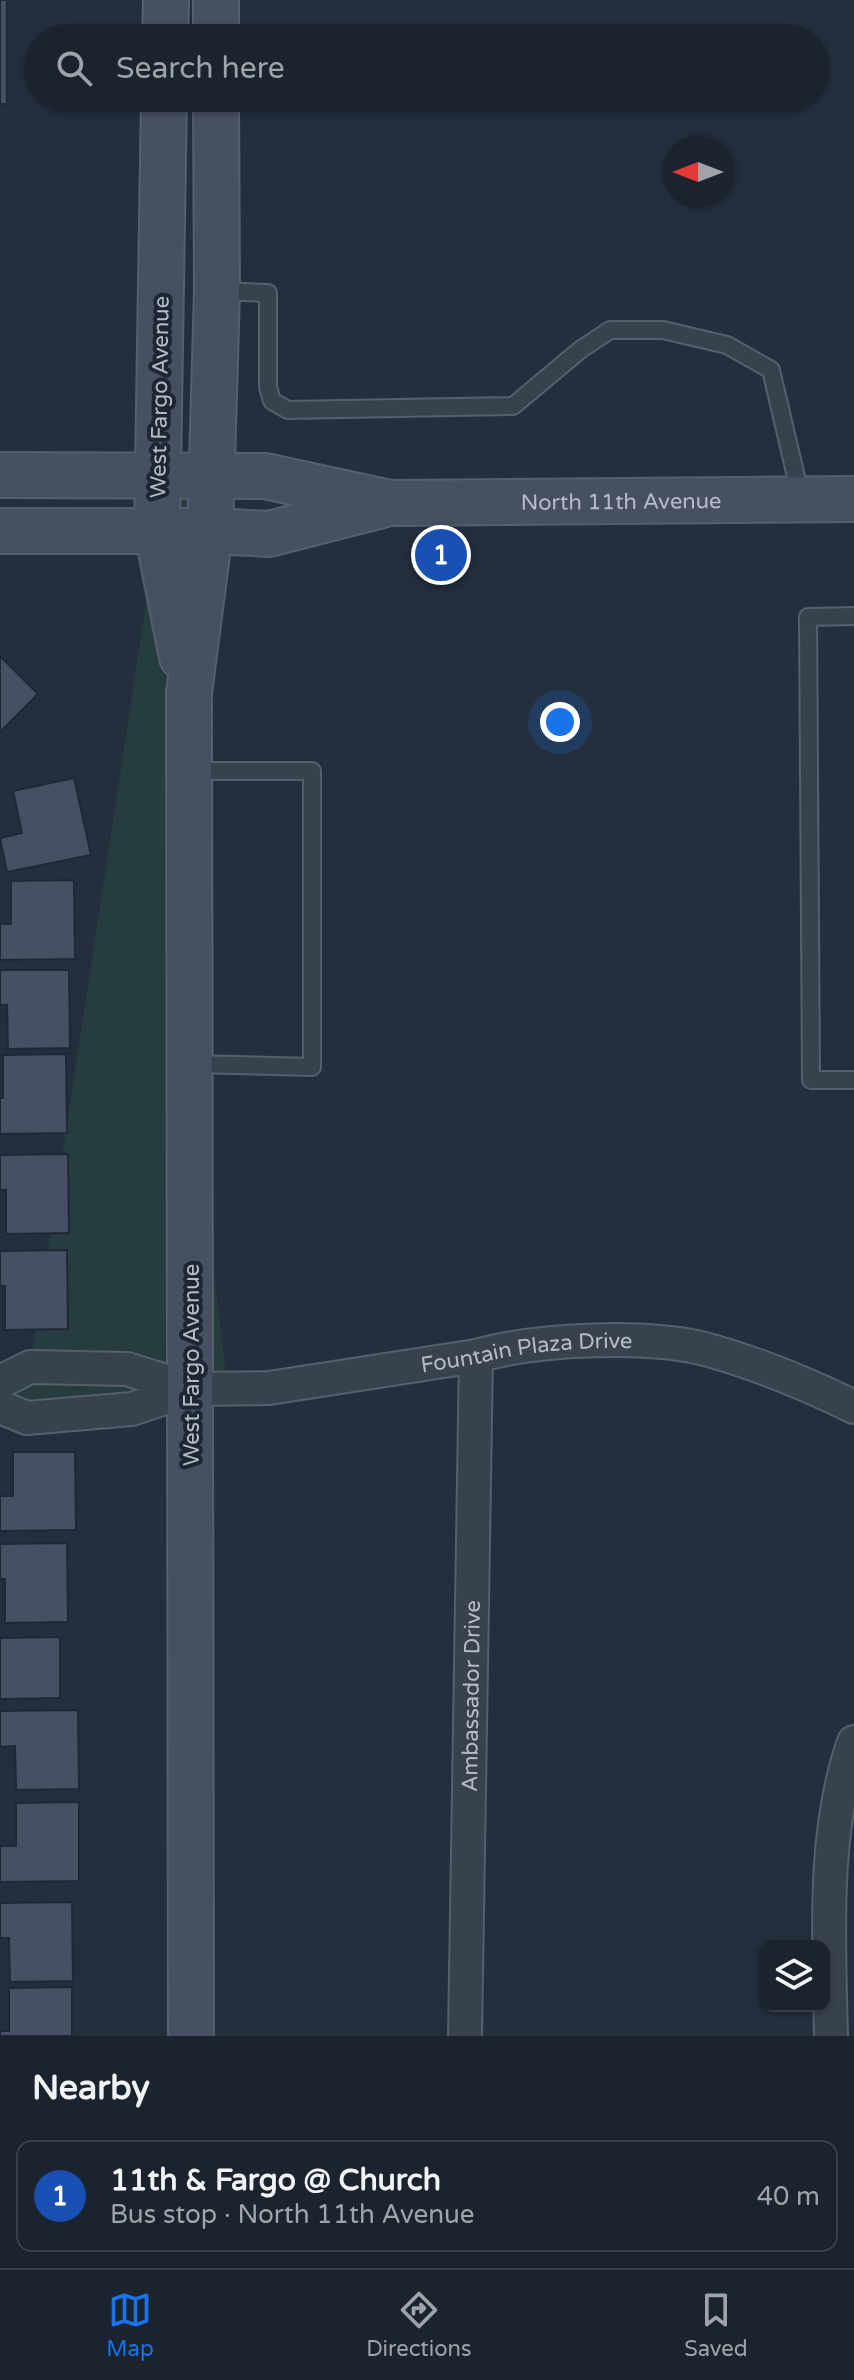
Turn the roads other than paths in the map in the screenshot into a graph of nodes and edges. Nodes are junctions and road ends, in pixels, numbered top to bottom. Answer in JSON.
{"nodes":[{"id":1,"x":166,"y":0,"type":"edge"},
{"id":2,"x":216,"y":0,"type":"edge"},
{"id":3,"x":165,"y":24,"type":"edge"},
{"id":4,"x":216,"y":24,"type":"edge"},
{"id":5,"x":164,"y":112,"type":"edge"},
{"id":6,"x":216,"y":112,"type":"edge"},
{"id":7,"x":217,"y":291,"type":"junction"},
{"id":8,"x":0,"y":475,"type":"edge"},
{"id":9,"x":158,"y":476,"type":"junction"},
{"id":10,"x":213,"y":478,"type":"junction"},
{"id":11,"x":801,"y":499,"type":"junction"},
{"id":12,"x":854,"y":499,"type":"edge"},
{"id":13,"x":390,"y":503,"type":"junction"},
{"id":14,"x":0,"y":531,"type":"edge"},
{"id":15,"x":157,"y":531,"type":"junction"},
{"id":16,"x":210,"y":531,"type":"junction"},
{"id":17,"x":854,"y":616,"type":"edge"},
{"id":18,"x":189,"y":693,"type":"junction"},
{"id":19,"x":189,"y":771,"type":"junction"},
{"id":20,"x":190,"y":1064,"type":"junction"},
{"id":21,"x":854,"y":1080,"type":"edge"},
{"id":22,"x":476,"y":1356,"type":"junction"},
{"id":23,"x":0,"y":1382,"type":"edge"},
{"id":24,"x":191,"y":1389,"type":"junction"},
{"id":25,"x":0,"y":1407,"type":"edge"},
{"id":26,"x":854,"y":1407,"type":"edge"},
{"id":27,"x":854,"y":1742,"type":"edge"},
{"id":28,"x":191,"y":2036,"type":"edge"},
{"id":29,"x":465,"y":2036,"type":"edge"},
{"id":30,"x":831,"y":2036,"type":"edge"}],
"edges":[{"from":1,"to":3,"type":"main road"},
{"from":2,"to":4,"type":"main road"},
{"from":5,"to":9,"type":"main road","name":"West Fargo Avenue"},
{"from":6,"to":7,"type":"main road","name":"West Fargo Avenue"},
{"from":7,"to":10,"type":"main road","name":"West Fargo Avenue"},
{"from":7,"to":11,"type":"lane"},
{"from":8,"to":9,"type":"main road","name":"North 11th Avenue"},
{"from":9,"to":10,"type":"main road","name":"North 11th Avenue"},
{"from":9,"to":15,"type":"main road","name":"West Fargo Avenue"},
{"from":10,"to":13,"type":"main road","name":"North 11th Avenue"},
{"from":10,"to":16,"type":"main road","name":"West Fargo Avenue"},
{"from":11,"to":12,"type":"main road","name":"North 11th Avenue"},
{"from":11,"to":13,"type":"main road","name":"North 11th Avenue"},
{"from":13,"to":16,"type":"main road","name":"North 11th Avenue"},
{"from":14,"to":15,"type":"main road","name":"North 11th Avenue"},
{"from":15,"to":16,"type":"main road","name":"North 11th Avenue"},
{"from":15,"to":18,"type":"main road","name":"West Fargo Avenue"},
{"from":16,"to":18,"type":"main road","name":"West Fargo Avenue"},
{"from":17,"to":21,"type":"lane"},
{"from":18,"to":19,"type":"main road","name":"West Fargo Avenue"},
{"from":19,"to":20,"type":"main road","name":"West Fargo Avenue"},
{"from":19,"to":20,"type":"lane"},
{"from":20,"to":24,"type":"main road","name":"West Fargo Avenue"},
{"from":22,"to":24,"type":"street","name":"Fountain Plaza Drive"},
{"from":22,"to":26,"type":"street","name":"Fountain Plaza Drive"},
{"from":22,"to":29,"type":"street","name":"Ambassador Drive"},
{"from":23,"to":24,"type":"street","name":"Fountain Plaza Drive"},
{"from":24,"to":25,"type":"street","name":"Fountain Plaza Drive"},
{"from":24,"to":28,"type":"main road","name":"West Fargo Avenue"},
{"from":27,"to":30,"type":"street"}]}
